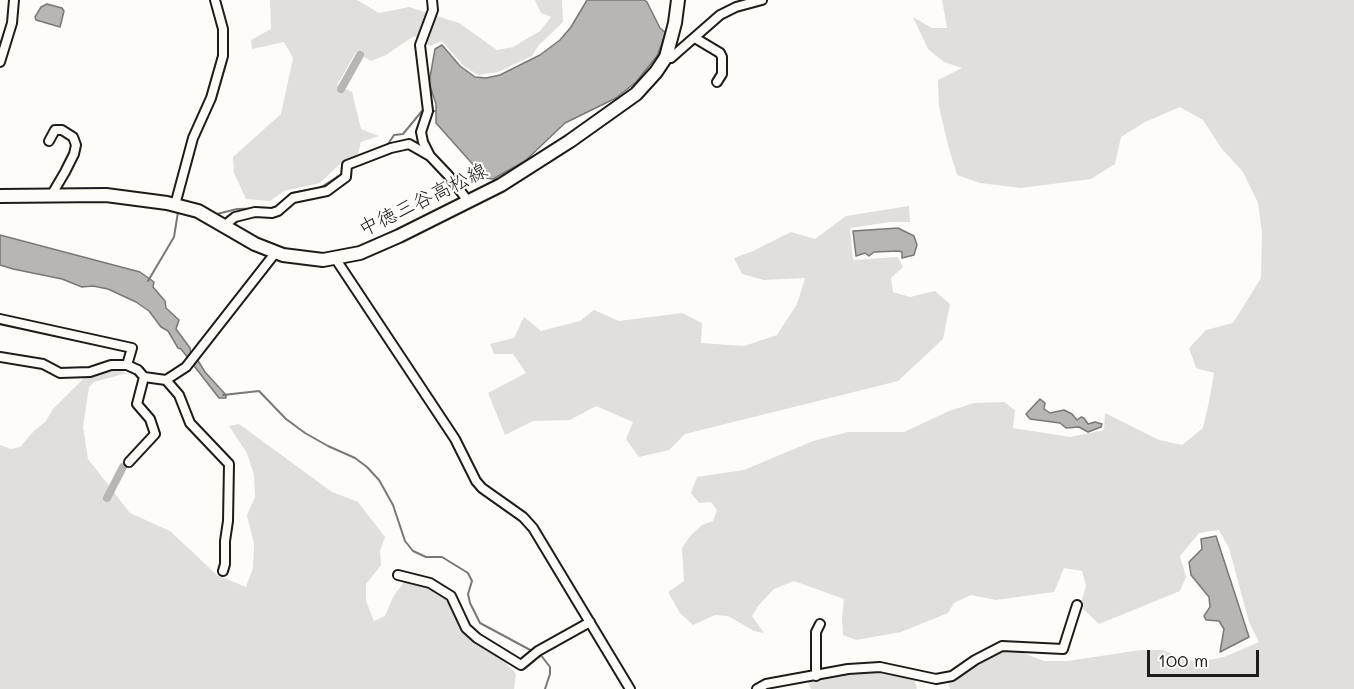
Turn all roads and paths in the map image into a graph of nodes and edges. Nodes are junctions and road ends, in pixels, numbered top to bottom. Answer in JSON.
{"nodes":[{"id":1,"x":14,"y":0,"type":"edge"},
{"id":2,"x":215,"y":0,"type":"edge"},
{"id":3,"x":432,"y":0,"type":"edge"},
{"id":4,"x":678,"y":0,"type":"edge"},
{"id":5,"x":762,"y":0,"type":"edge"},
{"id":6,"x":695,"y":38,"type":"junction"},
{"id":7,"x":666,"y":57,"type":"junction"},
{"id":8,"x":0,"y":62,"type":"edge"},
{"id":9,"x":717,"y":82,"type":"dead end"},
{"id":10,"x":50,"y":141,"type":"dead end"},
{"id":11,"x":430,"y":156,"type":"junction"},
{"id":12,"x":52,"y":194,"type":"junction"},
{"id":13,"x":0,"y":196,"type":"edge"},
{"id":14,"x":468,"y":201,"type":"junction"},
{"id":15,"x":176,"y":205,"type":"junction"},
{"id":16,"x":225,"y":225,"type":"junction"},
{"id":17,"x":276,"y":252,"type":"junction"},
{"id":18,"x":335,"y":258,"type":"junction"},
{"id":19,"x":0,"y":319,"type":"edge"},
{"id":20,"x":0,"y":357,"type":"edge"},
{"id":21,"x":128,"y":365,"type":"junction"},
{"id":22,"x":144,"y":377,"type":"junction"},
{"id":23,"x":166,"y":380,"type":"junction"},
{"id":24,"x":129,"y":462,"type":"dead end"},
{"id":25,"x":223,"y":571,"type":"dead end"},
{"id":26,"x":398,"y":575,"type":"dead end"},
{"id":27,"x":1077,"y":605,"type":"dead end"},
{"id":28,"x":590,"y":622,"type":"junction"},
{"id":29,"x":820,"y":624,"type":"dead end"},
{"id":30,"x":816,"y":676,"type":"junction"},
{"id":31,"x":630,"y":689,"type":"edge"},
{"id":32,"x":757,"y":689,"type":"edge"}],
"edges":[{"from":1,"to":8,"type":"street"},
{"from":2,"to":15,"type":"street"},
{"from":3,"to":11,"type":"street"},
{"from":4,"to":7,"type":"main road","name":"中徳三谷高松線"},
{"from":5,"to":6,"type":"street"},
{"from":6,"to":7,"type":"street"},
{"from":6,"to":9,"type":"street"},
{"from":7,"to":14,"type":"main road","name":"中徳三谷高松線"},
{"from":10,"to":12,"type":"street"},
{"from":11,"to":14,"type":"street"},
{"from":11,"to":16,"type":"street"},
{"from":12,"to":13,"type":"main road","name":"中徳三谷高松線"},
{"from":12,"to":15,"type":"main road","name":"中徳三谷高松線"},
{"from":14,"to":18,"type":"main road","name":"中徳三谷高松線"},
{"from":15,"to":16,"type":"main road","name":"中徳三谷高松線"},
{"from":16,"to":17,"type":"main road","name":"中徳三谷高松線"},
{"from":17,"to":18,"type":"main road","name":"中徳三谷高松線"},
{"from":17,"to":23,"type":"street"},
{"from":18,"to":28,"type":"street"},
{"from":19,"to":21,"type":"street"},
{"from":20,"to":21,"type":"street"},
{"from":21,"to":22,"type":"street"},
{"from":22,"to":23,"type":"street"},
{"from":22,"to":24,"type":"street"},
{"from":23,"to":25,"type":"street"},
{"from":26,"to":28,"type":"street"},
{"from":27,"to":30,"type":"street"},
{"from":28,"to":31,"type":"street"},
{"from":29,"to":30,"type":"street"},
{"from":30,"to":32,"type":"street"}]}
